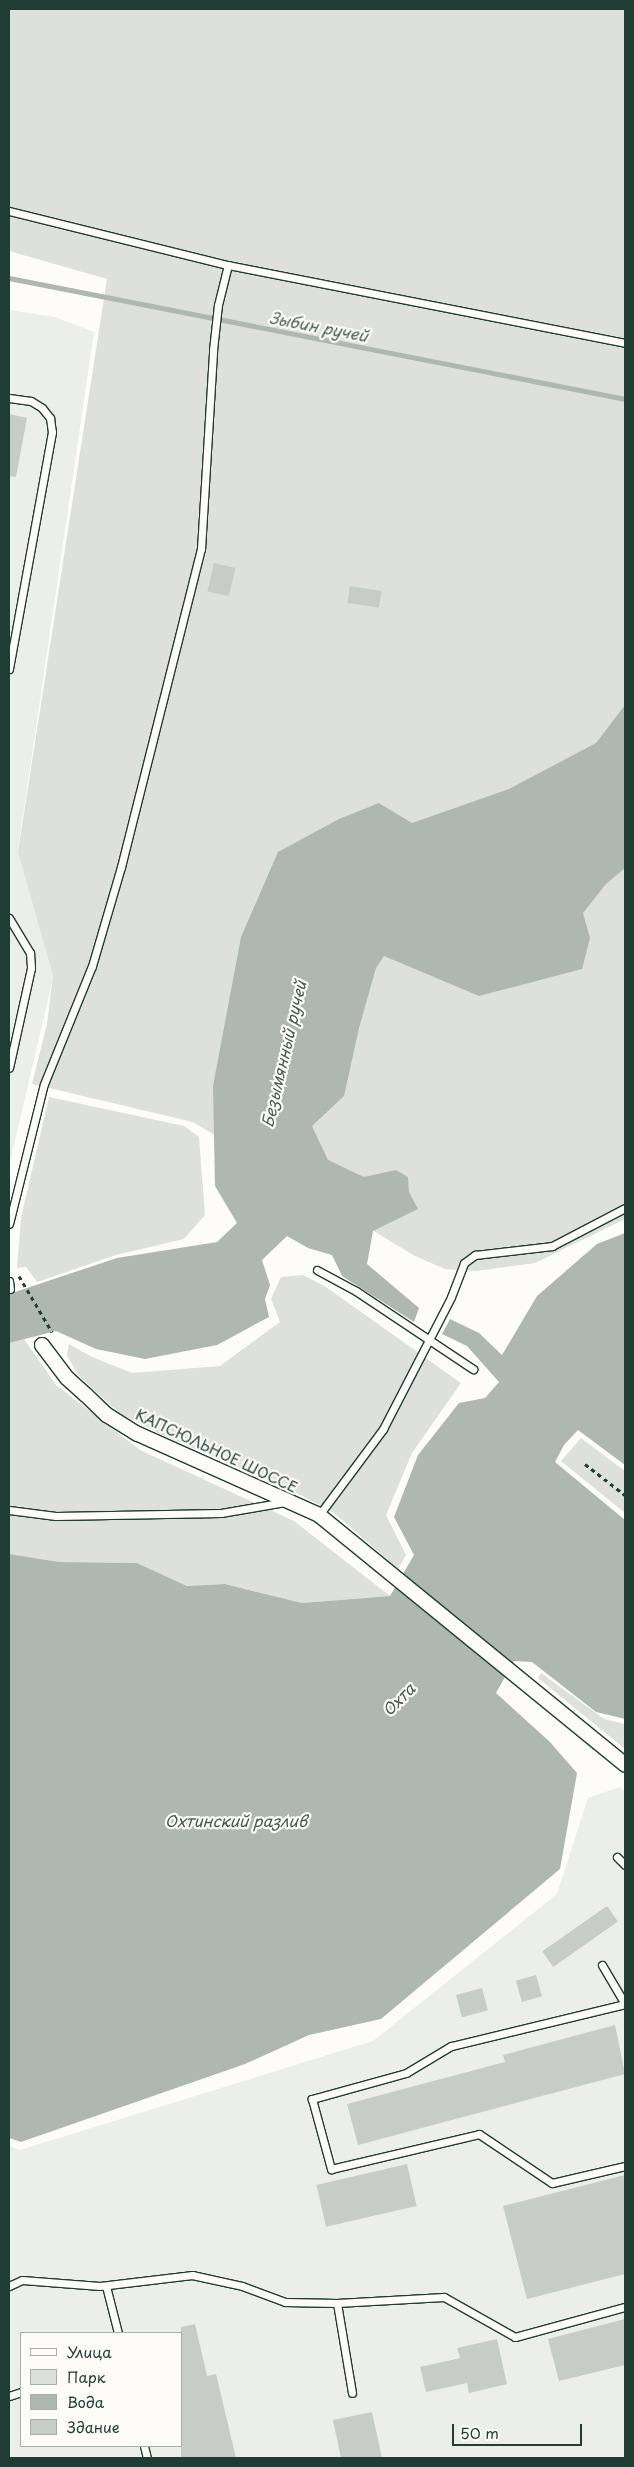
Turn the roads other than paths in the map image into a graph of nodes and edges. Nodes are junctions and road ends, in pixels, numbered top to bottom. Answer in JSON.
{"nodes":[{"id":1,"x":9,"y":211,"type":"edge"},
{"id":2,"x":228,"y":265,"type":"junction"},
{"id":3,"x":625,"y":344,"type":"edge"},
{"id":4,"x":9,"y":398,"type":"edge"},
{"id":5,"x":9,"y":669,"type":"edge"},
{"id":6,"x":9,"y":918,"type":"edge"},
{"id":7,"x":12,"y":1038,"type":"edge"},
{"id":8,"x":9,"y":1068,"type":"edge"},
{"id":9,"x":625,"y":1208,"type":"edge"},
{"id":10,"x":9,"y":1224,"type":"edge"},
{"id":11,"x":317,"y":1270,"type":"dead end"},
{"id":12,"x":9,"y":1281,"type":"edge"},
{"id":13,"x":10,"y":1289,"type":"dead end"},
{"id":14,"x":428,"y":1338,"type":"junction"},
{"id":15,"x":42,"y":1345,"type":"dead end"},
{"id":16,"x":473,"y":1369,"type":"dead end"},
{"id":17,"x":289,"y":1502,"type":"junction"},
{"id":18,"x":9,"y":1510,"type":"edge"},
{"id":19,"x":318,"y":1515,"type":"junction"},
{"id":20,"x":625,"y":1765,"type":"edge"},
{"id":21,"x":617,"y":1857,"type":"dead end"},
{"id":22,"x":625,"y":1865,"type":"edge"},
{"id":23,"x":602,"y":1965,"type":"dead end"},
{"id":24,"x":625,"y":2004,"type":"edge"},
{"id":25,"x":625,"y":2166,"type":"edge"},
{"id":26,"x":9,"y":2286,"type":"edge"},
{"id":27,"x":106,"y":2286,"type":"junction"},
{"id":28,"x":337,"y":2303,"type":"junction"},
{"id":29,"x":625,"y":2307,"type":"edge"},
{"id":30,"x":118,"y":2332,"type":"edge"},
{"id":31,"x":352,"y":2393,"type":"dead end"}],
"edges":[{"from":1,"to":2,"type":"lane"},
{"from":2,"to":3,"type":"lane"},
{"from":2,"to":10,"type":"lane"},
{"from":4,"to":5,"type":"lane"},
{"from":6,"to":7,"type":"lane"},
{"from":7,"to":8,"type":"lane"},
{"from":9,"to":14,"type":"lane"},
{"from":11,"to":14,"type":"lane"},
{"from":12,"to":13,"type":"lane"},
{"from":14,"to":16,"type":"lane"},
{"from":14,"to":19,"type":"lane"},
{"from":15,"to":17,"type":"street","name":"КАПСЮЛЬНОЕ ШОССЕ"},
{"from":17,"to":18,"type":"lane"},
{"from":17,"to":19,"type":"street","name":"КАПСЮЛЬНОЕ ШОССЕ"},
{"from":19,"to":20,"type":"street","name":"КАПСЮЛЬНОЕ ШОССЕ"},
{"from":21,"to":22,"type":"lane"},
{"from":23,"to":24,"type":"lane"},
{"from":24,"to":25,"type":"lane"},
{"from":26,"to":27,"type":"lane"},
{"from":27,"to":28,"type":"lane"},
{"from":27,"to":30,"type":"lane"},
{"from":28,"to":29,"type":"lane"},
{"from":28,"to":31,"type":"lane"}]}
